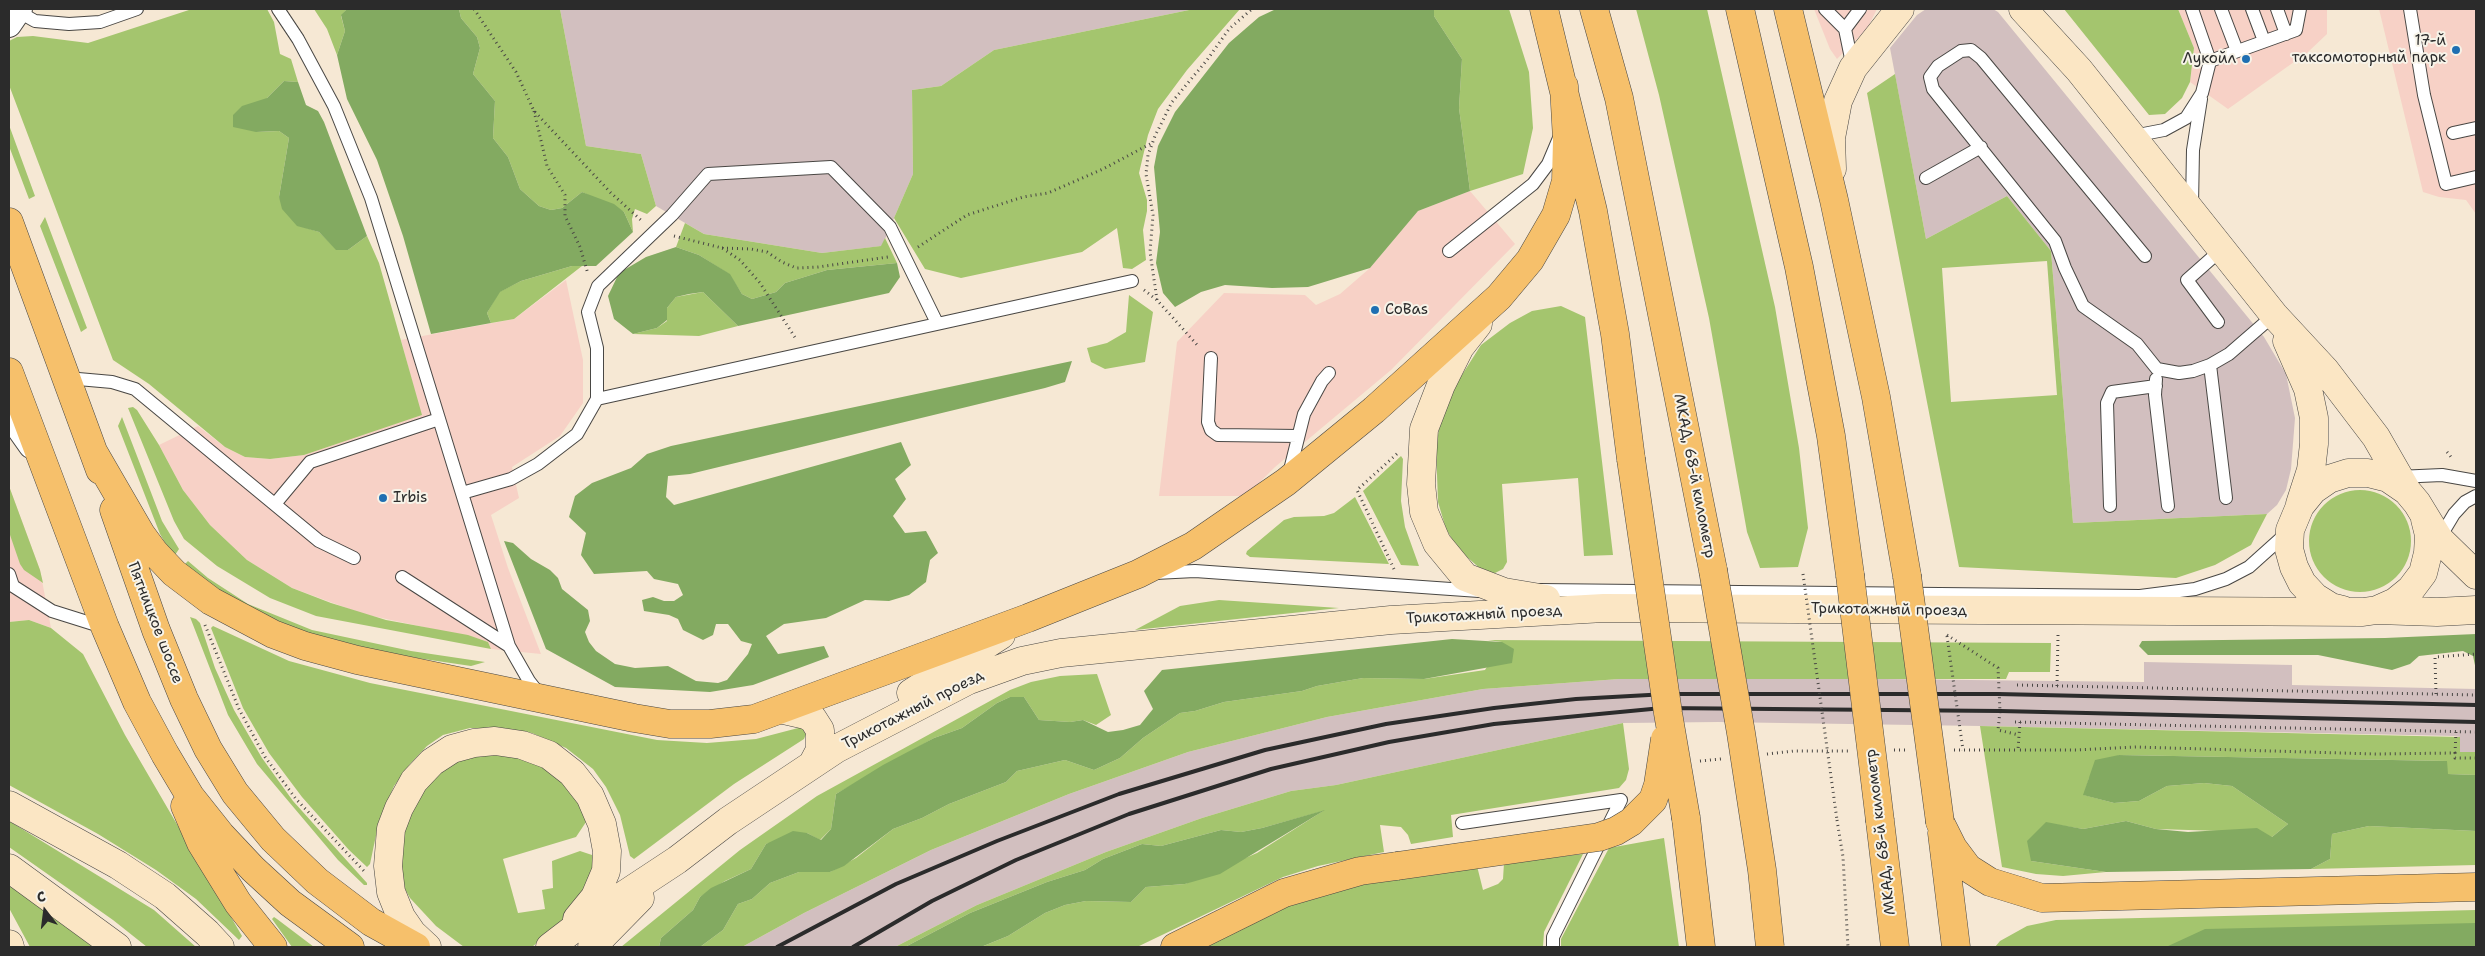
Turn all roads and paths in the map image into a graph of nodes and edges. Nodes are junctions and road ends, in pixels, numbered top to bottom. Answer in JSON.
{"nodes":[{"id":1,"x":137,"y":9,"type":"edge"},
{"id":2,"x":278,"y":9,"type":"edge"},
{"id":3,"x":474,"y":9,"type":"edge"},
{"id":4,"x":1252,"y":9,"type":"edge"},
{"id":5,"x":1544,"y":9,"type":"edge"},
{"id":6,"x":1594,"y":9,"type":"edge"},
{"id":7,"x":1740,"y":9,"type":"edge"},
{"id":8,"x":1788,"y":9,"type":"edge"},
{"id":9,"x":1825,"y":9,"type":"edge"},
{"id":10,"x":1860,"y":9,"type":"edge"},
{"id":11,"x":2023,"y":9,"type":"edge"},
{"id":12,"x":2192,"y":9,"type":"edge"},
{"id":13,"x":2222,"y":9,"type":"edge"},
{"id":14,"x":2252,"y":9,"type":"edge"},
{"id":15,"x":2277,"y":9,"type":"edge"},
{"id":16,"x":2300,"y":9,"type":"edge"},
{"id":17,"x":2410,"y":9,"type":"edge"},
{"id":18,"x":1899,"y":10,"type":"edge"},
{"id":19,"x":16,"y":15,"type":"edge"},
{"id":20,"x":1845,"y":29,"type":"junction"},
{"id":21,"x":2286,"y":34,"type":"junction"},
{"id":22,"x":2264,"y":41,"type":"junction"},
{"id":23,"x":2237,"y":51,"type":"junction"},
{"id":24,"x":2210,"y":61,"type":"junction"},
{"id":25,"x":1853,"y":68,"type":"junction"},
{"id":26,"x":1564,"y":86,"type":"junction"},
{"id":27,"x":2202,"y":93,"type":"junction"},
{"id":28,"x":534,"y":111,"type":"junction"},
{"id":29,"x":1566,"y":119,"type":"junction"},
{"id":30,"x":2476,"y":128,"type":"edge"},
{"id":31,"x":2453,"y":133,"type":"dead end"},
{"id":32,"x":2133,"y":136,"type":"junction"},
{"id":33,"x":1152,"y":143,"type":"junction"},
{"id":34,"x":1981,"y":147,"type":"junction"},
{"id":35,"x":2476,"y":177,"type":"edge"},
{"id":36,"x":1926,"y":178,"type":"dead end"},
{"id":37,"x":1834,"y":200,"type":"junction"},
{"id":38,"x":2193,"y":213,"type":"junction"},
{"id":39,"x":9,"y":222,"type":"edge"},
{"id":40,"x":656,"y":230,"type":"junction"},
{"id":41,"x":722,"y":248,"type":"junction"},
{"id":42,"x":2222,"y":249,"type":"junction"},
{"id":43,"x":1449,"y":251,"type":"dead end"},
{"id":44,"x":903,"y":252,"type":"junction"},
{"id":45,"x":2145,"y":256,"type":"dead end"},
{"id":46,"x":1132,"y":281,"type":"joint"},
{"id":47,"x":594,"y":296,"type":"junction"},
{"id":48,"x":1499,"y":297,"type":"junction"},
{"id":49,"x":1158,"y":300,"type":"junction"},
{"id":50,"x":2274,"y":315,"type":"junction"},
{"id":51,"x":2218,"y":322,"type":"dead end"},
{"id":52,"x":937,"y":323,"type":"junction"},
{"id":53,"x":803,"y":352,"type":"junction"},
{"id":54,"x":1211,"y":358,"type":"joint"},
{"id":55,"x":2210,"y":365,"type":"junction"},
{"id":56,"x":2157,"y":369,"type":"junction"},
{"id":57,"x":1329,"y":373,"type":"dead end"},
{"id":58,"x":67,"y":378,"type":"junction"},
{"id":59,"x":10,"y":381,"type":"edge"},
{"id":60,"x":2156,"y":386,"type":"junction"},
{"id":61,"x":597,"y":399,"type":"junction"},
{"id":62,"x":9,"y":415,"type":"edge"},
{"id":63,"x":439,"y":419,"type":"junction"},
{"id":64,"x":1298,"y":436,"type":"junction"},
{"id":65,"x":1402,"y":449,"type":"dead end"},
{"id":66,"x":2447,"y":452,"type":"dead end"},
{"id":67,"x":94,"y":453,"type":"junction"},
{"id":68,"x":2451,"y":457,"type":"dead end"},
{"id":69,"x":40,"y":459,"type":"junction"},
{"id":70,"x":2476,"y":481,"type":"edge"},
{"id":71,"x":1286,"y":482,"type":"junction"},
{"id":72,"x":2398,"y":482,"type":"junction"},
{"id":73,"x":462,"y":494,"type":"junction"},
{"id":74,"x":2476,"y":496,"type":"edge"},
{"id":75,"x":2226,"y":498,"type":"dead end"},
{"id":76,"x":274,"y":504,"type":"junction"},
{"id":77,"x":2110,"y":506,"type":"dead end"},
{"id":78,"x":2168,"y":506,"type":"dead end"},
{"id":79,"x":2295,"y":518,"type":"junction"},
{"id":80,"x":2431,"y":537,"type":"junction"},
{"id":81,"x":354,"y":558,"type":"dead end"},
{"id":82,"x":9,"y":574,"type":"edge"},
{"id":83,"x":1138,"y":574,"type":"junction"},
{"id":84,"x":1394,"y":574,"type":"dead end"},
{"id":85,"x":1803,"y":574,"type":"dead end"},
{"id":86,"x":2476,"y":575,"type":"edge"},
{"id":87,"x":402,"y":577,"type":"dead end"},
{"id":88,"x":1499,"y":590,"type":"junction"},
{"id":89,"x":1604,"y":608,"type":"junction"},
{"id":90,"x":2377,"y":610,"type":"junction"},
{"id":91,"x":2476,"y":610,"type":"edge"},
{"id":92,"x":2349,"y":612,"type":"junction"},
{"id":93,"x":201,"y":617,"type":"dead end"},
{"id":94,"x":1028,"y":618,"type":"junction"},
{"id":95,"x":105,"y":627,"type":"junction"},
{"id":96,"x":2058,"y":635,"type":"dead end"},
{"id":97,"x":508,"y":646,"type":"junction"},
{"id":98,"x":2476,"y":654,"type":"edge"},
{"id":99,"x":2017,"y":685,"type":"dead end"},
{"id":100,"x":2057,"y":686,"type":"junction"},
{"id":101,"x":2436,"y":694,"type":"junction"},
{"id":102,"x":2476,"y":695,"type":"edge"},
{"id":103,"x":545,"y":700,"type":"junction"},
{"id":104,"x":784,"y":710,"type":"junction"},
{"id":105,"x":1668,"y":713,"type":"junction"},
{"id":106,"x":2015,"y":722,"type":"dead end"},
{"id":107,"x":2020,"y":722,"type":"junction"},
{"id":108,"x":2456,"y":731,"type":"junction"},
{"id":109,"x":2476,"y":732,"type":"edge"},
{"id":110,"x":2020,"y":735,"type":"junction"},
{"id":111,"x":836,"y":749,"type":"junction"},
{"id":112,"x":1884,"y":750,"type":"dead end"},
{"id":113,"x":1913,"y":750,"type":"dead end"},
{"id":114,"x":1953,"y":750,"type":"dead end"},
{"id":115,"x":1963,"y":750,"type":"junction"},
{"id":116,"x":2018,"y":750,"type":"junction"},
{"id":117,"x":1854,"y":751,"type":"dead end"},
{"id":118,"x":2455,"y":753,"type":"junction"},
{"id":119,"x":165,"y":754,"type":"junction"},
{"id":120,"x":1766,"y":754,"type":"dead end"},
{"id":121,"x":1729,"y":758,"type":"dead end"},
{"id":122,"x":2476,"y":758,"type":"edge"},
{"id":123,"x":1691,"y":762,"type":"dead end"},
{"id":124,"x":812,"y":765,"type":"junction"},
{"id":125,"x":9,"y":805,"type":"edge"},
{"id":126,"x":1686,"y":818,"type":"junction"},
{"id":127,"x":1940,"y":822,"type":"junction"},
{"id":128,"x":1462,"y":823,"type":"dead end"},
{"id":129,"x":677,"y":860,"type":"junction"},
{"id":130,"x":9,"y":868,"type":"edge"},
{"id":131,"x":366,"y":873,"type":"dead end"},
{"id":132,"x":2476,"y":887,"type":"edge"},
{"id":133,"x":117,"y":947,"type":"edge"},
{"id":134,"x":220,"y":947,"type":"edge"},
{"id":135,"x":273,"y":947,"type":"edge"},
{"id":136,"x":350,"y":947,"type":"edge"},
{"id":137,"x":416,"y":947,"type":"edge"},
{"id":138,"x":427,"y":947,"type":"edge"},
{"id":139,"x":549,"y":947,"type":"edge"},
{"id":140,"x":592,"y":947,"type":"edge"},
{"id":141,"x":1175,"y":947,"type":"edge"},
{"id":142,"x":1553,"y":947,"type":"edge"},
{"id":143,"x":1682,"y":947,"type":"edge"},
{"id":144,"x":1701,"y":947,"type":"edge"},
{"id":145,"x":1770,"y":947,"type":"edge"},
{"id":146,"x":1848,"y":947,"type":"edge"},
{"id":147,"x":1895,"y":947,"type":"edge"},
{"id":148,"x":1956,"y":947,"type":"edge"}],
"edges":[{"from":1,"to":19,"type":"lane"},
{"from":2,"to":63,"type":"lane"},
{"from":3,"to":28,"type":"path"},
{"from":4,"to":33,"type":"path"},
{"from":5,"to":26,"type":"main road"},
{"from":6,"to":145,"type":"main road","name":"МКАД, 68-й километр","bridge":true},
{"from":7,"to":147,"type":"main road","name":"МКАД, 68-й километр","bridge":true},
{"from":8,"to":37,"type":"main road"},
{"from":9,"to":20,"type":"lane"},
{"from":10,"to":20,"type":"lane"},
{"from":11,"to":32,"type":"main road"},
{"from":12,"to":24,"type":"lane"},
{"from":13,"to":23,"type":"lane"},
{"from":14,"to":22,"type":"lane"},
{"from":15,"to":21,"type":"lane"},
{"from":16,"to":21,"type":"lane"},
{"from":17,"to":35,"type":"lane"},
{"from":18,"to":25,"type":"main road"},
{"from":20,"to":25,"type":"lane"},
{"from":21,"to":22,"type":"lane"},
{"from":22,"to":23,"type":"lane"},
{"from":23,"to":24,"type":"lane"},
{"from":24,"to":27,"type":"lane"},
{"from":25,"to":37,"type":"main road"},
{"from":26,"to":29,"type":"main road"},
{"from":26,"to":105,"type":"main road","bridge":true},
{"from":27,"to":32,"type":"lane"},
{"from":27,"to":38,"type":"lane"},
{"from":28,"to":40,"type":"path"},
{"from":28,"to":47,"type":"path"},
{"from":29,"to":43,"type":"lane"},
{"from":29,"to":48,"type":"main road"},
{"from":30,"to":31,"type":"lane"},
{"from":32,"to":38,"type":"main road"},
{"from":33,"to":44,"type":"path"},
{"from":33,"to":49,"type":"path"},
{"from":34,"to":36,"type":"lane"},
{"from":34,"to":45,"type":"lane"},
{"from":34,"to":56,"type":"lane"},
{"from":37,"to":127,"type":"main road","bridge":true},
{"from":38,"to":42,"type":"main road"},
{"from":39,"to":58,"type":"main road","name":"Пятницкое шоссе"},
{"from":40,"to":41,"type":"path"},
{"from":40,"to":44,"type":"lane"},
{"from":40,"to":47,"type":"lane"},
{"from":41,"to":44,"type":"path"},
{"from":41,"to":53,"type":"path"},
{"from":42,"to":50,"type":"main road"},
{"from":42,"to":51,"type":"lane"},
{"from":44,"to":52,"type":"lane"},
{"from":46,"to":49,"type":"path"},
{"from":46,"to":52,"type":"lane"},
{"from":47,"to":61,"type":"lane"},
{"from":48,"to":71,"type":"main road"},
{"from":48,"to":88,"type":"main road"},
{"from":49,"to":54,"type":"path"},
{"from":50,"to":55,"type":"lane"},
{"from":50,"to":72,"type":"main road"},
{"from":50,"to":79,"type":"main road","name":"Трикотажный проезд"},
{"from":52,"to":53,"type":"lane"},
{"from":53,"to":61,"type":"lane"},
{"from":54,"to":64,"type":"lane"},
{"from":55,"to":56,"type":"lane"},
{"from":55,"to":75,"type":"lane"},
{"from":56,"to":60,"type":"lane"},
{"from":57,"to":64,"type":"lane"},
{"from":58,"to":67,"type":"main road","name":"Пятницкое шоссе"},
{"from":58,"to":76,"type":"lane"},
{"from":59,"to":69,"type":"main road"},
{"from":60,"to":77,"type":"lane"},
{"from":60,"to":78,"type":"lane"},
{"from":61,"to":73,"type":"lane"},
{"from":62,"to":69,"type":"street"},
{"from":63,"to":73,"type":"lane"},
{"from":63,"to":76,"type":"lane"},
{"from":64,"to":71,"type":"lane"},
{"from":65,"to":84,"type":"path"},
{"from":66,"to":68,"type":"path"},
{"from":67,"to":103,"type":"main road"},
{"from":67,"to":137,"type":"main road","name":"Пятницкое шоссе"},
{"from":69,"to":95,"type":"main road"},
{"from":70,"to":72,"type":"lane"},
{"from":71,"to":83,"type":"main road"},
{"from":72,"to":79,"type":"main road"},
{"from":72,"to":80,"type":"main road"},
{"from":73,"to":97,"type":"lane"},
{"from":74,"to":80,"type":"lane"},
{"from":76,"to":81,"type":"lane"},
{"from":79,"to":88,"type":"lane"},
{"from":79,"to":92,"type":"main road","name":"Трикотажный проезд"},
{"from":80,"to":86,"type":"main road"},
{"from":80,"to":90,"type":"main road","name":"Трикотажный проезд"},
{"from":82,"to":95,"type":"lane"},
{"from":83,"to":88,"type":"lane"},
{"from":83,"to":94,"type":"main road"},
{"from":85,"to":146,"type":"path","bridge":true},
{"from":87,"to":97,"type":"lane"},
{"from":88,"to":89,"type":"main road"},
{"from":89,"to":92,"type":"main road","name":"Трикотажный проезд"},
{"from":89,"to":111,"type":"main road","name":"Трикотажный проезд"},
{"from":90,"to":91,"type":"main road","name":"Трикотажный проезд"},
{"from":90,"to":92,"type":"main road","name":"Трикотажный проезд"},
{"from":93,"to":131,"type":"path"},
{"from":94,"to":104,"type":"main road"},
{"from":94,"to":111,"type":"main road"},
{"from":95,"to":119,"type":"main road"},
{"from":96,"to":100,"type":"path"},
{"from":97,"to":103,"type":"lane"},
{"from":98,"to":101,"type":"path"},
{"from":99,"to":100,"type":"path"},
{"from":100,"to":101,"type":"path"},
{"from":101,"to":102,"type":"path"},
{"from":103,"to":104,"type":"main road"},
{"from":104,"to":124,"type":"main road"},
{"from":105,"to":126,"type":"main road","bridge":true},
{"from":105,"to":141,"type":"main road","bridge":true},
{"from":106,"to":107,"type":"path"},
{"from":107,"to":108,"type":"path"},
{"from":107,"to":110,"type":"path"},
{"from":108,"to":109,"type":"path"},
{"from":108,"to":118,"type":"path"},
{"from":110,"to":115,"type":"path"},
{"from":110,"to":116,"type":"path"},
{"from":111,"to":124,"type":"main road","name":"Трикотажный проезд"},
{"from":112,"to":113,"type":"path"},
{"from":114,"to":115,"type":"path"},
{"from":115,"to":116,"type":"path"},
{"from":116,"to":118,"type":"path"},
{"from":117,"to":120,"type":"path"},
{"from":118,"to":122,"type":"path"},
{"from":119,"to":135,"type":"main road"},
{"from":119,"to":136,"type":"main road"},
{"from":121,"to":123,"type":"path"},
{"from":124,"to":129,"type":"main road","name":"Трикотажный проезд"},
{"from":125,"to":134,"type":"main road"},
{"from":126,"to":143,"type":"main road"},
{"from":126,"to":144,"type":"main road"},
{"from":127,"to":132,"type":"main road"},
{"from":127,"to":148,"type":"main road"},
{"from":128,"to":142,"type":"lane"},
{"from":129,"to":139,"type":"main road","name":"Трикотажный проезд"},
{"from":129,"to":140,"type":"main road","name":"Трикотажный проезд"},
{"from":130,"to":133,"type":"main road"},
{"from":138,"to":139,"type":"main road"}]}
